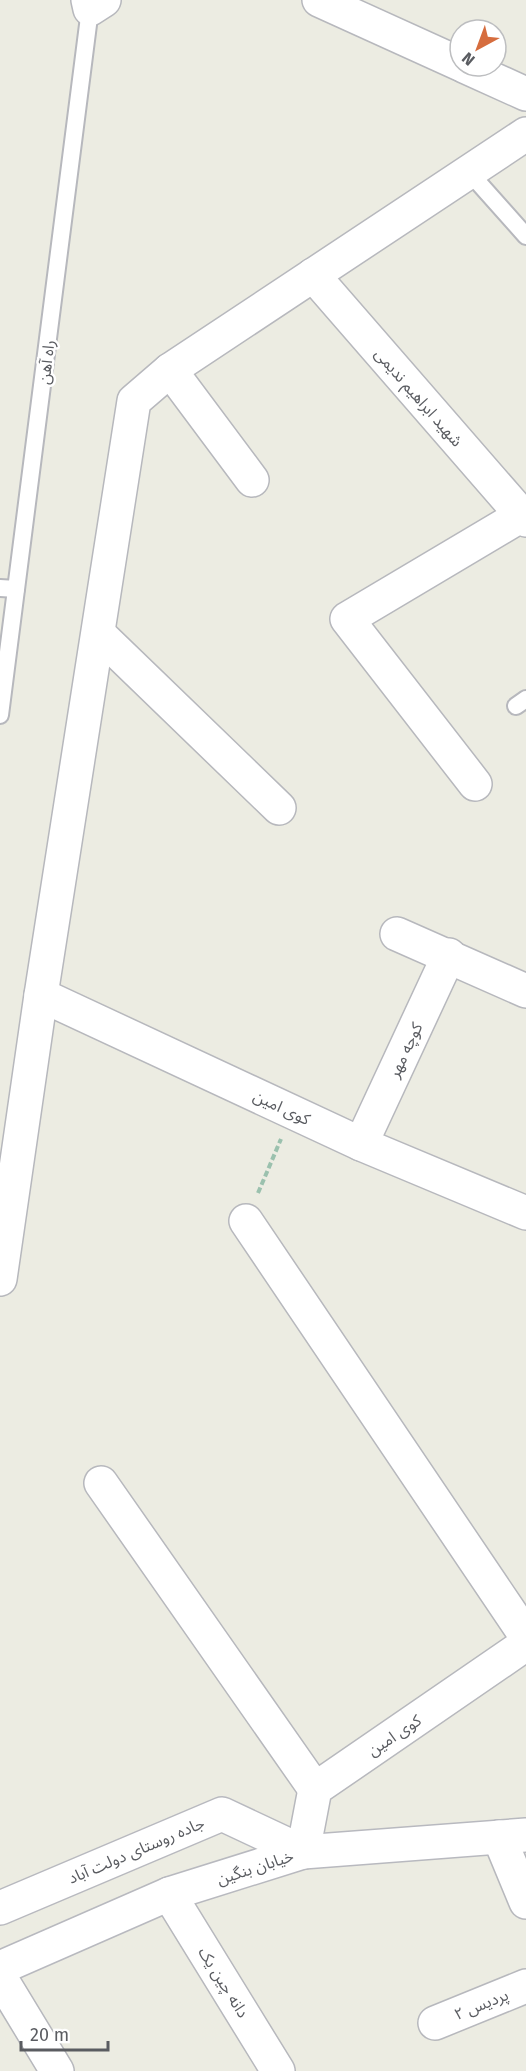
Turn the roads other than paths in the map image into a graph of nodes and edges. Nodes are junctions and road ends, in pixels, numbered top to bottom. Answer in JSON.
{"nodes":[{"id":1,"x":319,"y":0,"type":"edge"},
{"id":2,"x":94,"y":3,"type":"edge"},
{"id":3,"x":448,"y":59,"type":"edge"},
{"id":4,"x":502,"y":78,"type":"edge"},
{"id":5,"x":520,"y":84,"type":"edge"},
{"id":6,"x":526,"y":134,"type":"edge"},
{"id":7,"x":469,"y":172,"type":"junction"},
{"id":8,"x":526,"y":236,"type":"edge"},
{"id":9,"x":313,"y":275,"type":"junction"},
{"id":10,"x":170,"y":370,"type":"junction"},
{"id":11,"x":252,"y":480,"type":"dead end"},
{"id":12,"x":524,"y":517,"type":"edge"},
{"id":13,"x":8,"y":588,"type":"edge"},
{"id":14,"x":99,"y":635,"type":"junction"},
{"id":15,"x":0,"y":715,"type":"edge"},
{"id":16,"x":475,"y":784,"type":"dead end"},
{"id":17,"x":279,"y":808,"type":"dead end"},
{"id":18,"x":397,"y":934,"type":"dead end"},
{"id":19,"x":449,"y":955,"type":"junction"},
{"id":20,"x":526,"y":991,"type":"edge"},
{"id":21,"x":41,"y":995,"type":"junction"},
{"id":22,"x":361,"y":1144,"type":"junction"},
{"id":23,"x":526,"y":1213,"type":"edge"},
{"id":24,"x":246,"y":1221,"type":"road end"},
{"id":25,"x":0,"y":1279,"type":"edge"},
{"id":26,"x":101,"y":1483,"type":"dead end"},
{"id":27,"x":526,"y":1636,"type":"edge"},
{"id":28,"x":526,"y":1644,"type":"edge"},
{"id":29,"x":315,"y":1789,"type":"junction"},
{"id":30,"x":512,"y":1836,"type":"edge"},
{"id":31,"x":303,"y":1852,"type":"junction"},
{"id":32,"x":169,"y":1894,"type":"junction"},
{"id":33,"x":526,"y":1902,"type":"edge"},
{"id":34,"x":0,"y":1908,"type":"edge"},
{"id":35,"x":0,"y":1968,"type":"edge"},
{"id":36,"x":0,"y":1977,"type":"edge"},
{"id":37,"x":526,"y":1986,"type":"edge"},
{"id":38,"x":435,"y":2023,"type":"dead end"},
{"id":39,"x":57,"y":2071,"type":"edge"},
{"id":40,"x":278,"y":2071,"type":"edge"}],
"edges":[{"from":1,"to":3,"type":"street"},
{"from":2,"to":13,"type":"lane","name":"راه آهن"},
{"from":4,"to":5,"type":"street"},
{"from":6,"to":7,"type":"street"},
{"from":7,"to":8,"type":"lane"},
{"from":7,"to":9,"type":"street"},
{"from":9,"to":10,"type":"street"},
{"from":9,"to":12,"type":"street","name":"شهید ابراهیم ندیمی"},
{"from":10,"to":11,"type":"street"},
{"from":10,"to":14,"type":"street"},
{"from":12,"to":16,"type":"street"},
{"from":13,"to":15,"type":"lane","name":"راه آهن"},
{"from":14,"to":17,"type":"street"},
{"from":14,"to":21,"type":"street"},
{"from":18,"to":19,"type":"street"},
{"from":19,"to":20,"type":"street"},
{"from":19,"to":22,"type":"street","name":"کوچه مهر"},
{"from":21,"to":22,"type":"street","name":"کوی امین"},
{"from":21,"to":25,"type":"street"},
{"from":22,"to":23,"type":"street","name":"کوی امین"},
{"from":24,"to":27,"type":"street"},
{"from":26,"to":29,"type":"street"},
{"from":28,"to":29,"type":"street","name":"کوی امین"},
{"from":29,"to":31,"type":"street"},
{"from":30,"to":31,"type":"street","name":"خیابان بنگین"},
{"from":30,"to":33,"type":"street"},
{"from":31,"to":32,"type":"street","name":"خیابان بنگین"},
{"from":31,"to":34,"type":"street","name":"جاده روستای دولت آباد"},
{"from":32,"to":35,"type":"street","name":"خیابان بنگین"},
{"from":32,"to":40,"type":"street","name":"دانه چین یک"},
{"from":36,"to":39,"type":"street"},
{"from":37,"to":38,"type":"street","name":"پردیس ۲"}]}
